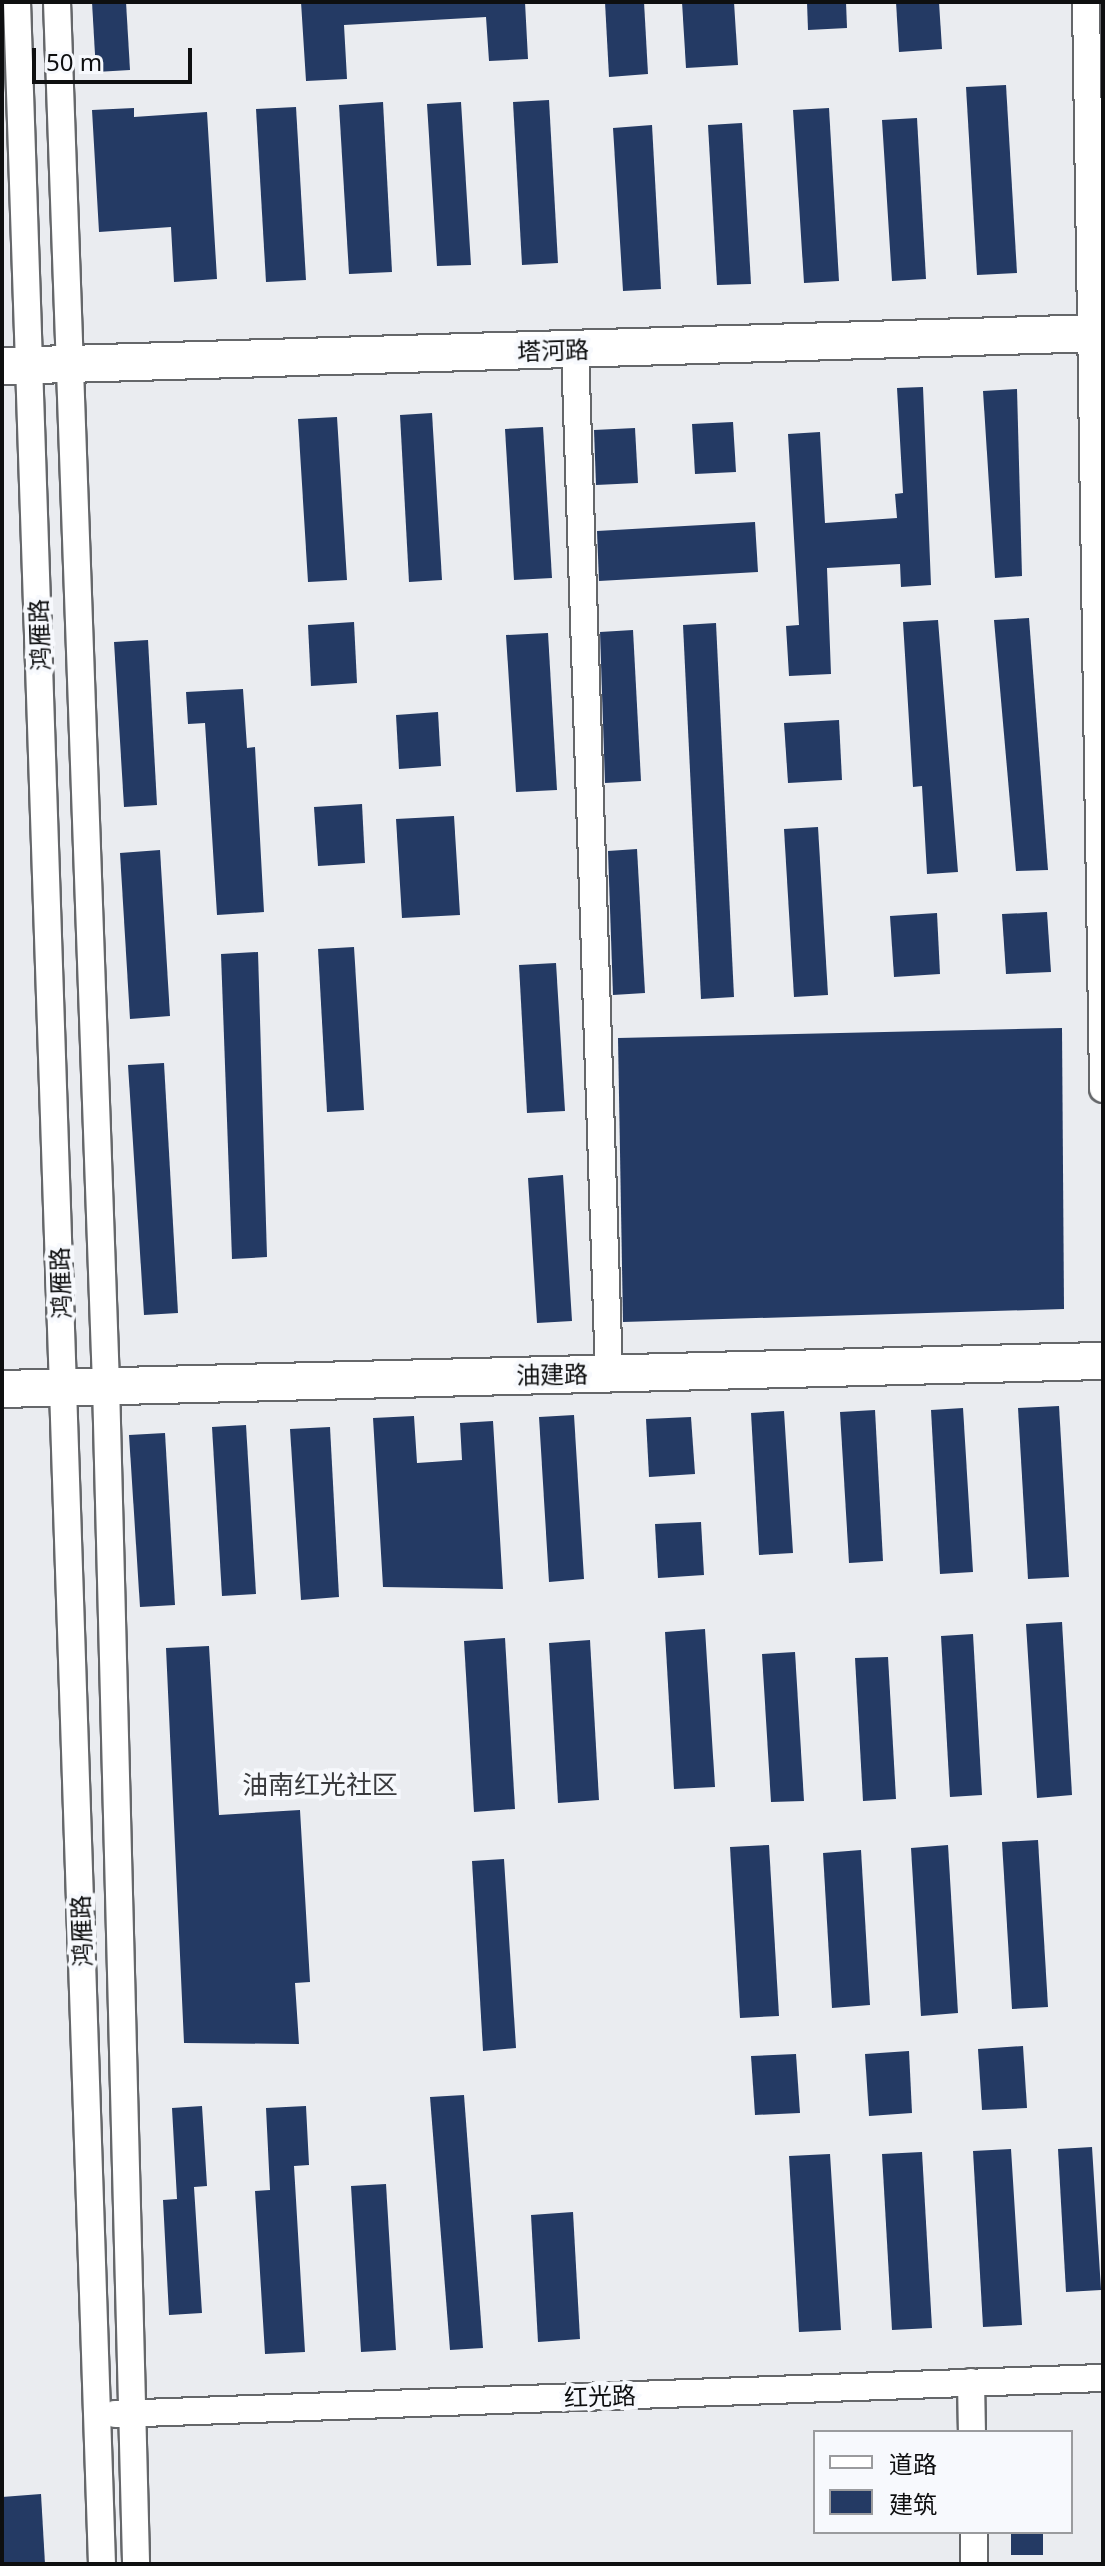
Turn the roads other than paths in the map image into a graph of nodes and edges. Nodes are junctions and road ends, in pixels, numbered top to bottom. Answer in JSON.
{"nodes":[{"id":1,"x":17,"y":2,"type":"edge"},
{"id":2,"x":57,"y":2,"type":"edge"},
{"id":3,"x":1086,"y":2,"type":"edge"},
{"id":4,"x":1095,"y":334,"type":"edge"},
{"id":5,"x":575,"y":349,"type":"junction"},
{"id":6,"x":16,"y":365,"type":"edge"},
{"id":7,"x":70,"y":365,"type":"junction"},
{"id":8,"x":1103,"y":1089,"type":"edge"},
{"id":9,"x":1103,"y":1361,"type":"edge"},
{"id":10,"x":609,"y":1373,"type":"junction"},
{"id":11,"x":106,"y":1384,"type":"junction"},
{"id":12,"x":64,"y":1385,"type":"junction"},
{"id":13,"x":2,"y":1389,"type":"edge"},
{"id":14,"x":1103,"y":2378,"type":"edge"},
{"id":15,"x":971,"y":2382,"type":"junction"},
{"id":16,"x":131,"y":2413,"type":"junction"},
{"id":17,"x":97,"y":2415,"type":"junction"},
{"id":18,"x":972,"y":2430,"type":"edge"},
{"id":19,"x":974,"y":2534,"type":"edge"},
{"id":20,"x":102,"y":2564,"type":"edge"},
{"id":21,"x":136,"y":2564,"type":"edge"},
{"id":22,"x":974,"y":2564,"type":"edge"}],
"edges":[{"from":1,"to":6,"type":"street","name":"鸿雁路"},
{"from":2,"to":7,"type":"street","name":"鸿雁路"},
{"from":3,"to":4,"type":"street"},
{"from":4,"to":5,"type":"main road","name":"塔河路"},
{"from":4,"to":8,"type":"street"},
{"from":5,"to":7,"type":"main road","name":"塔河路"},
{"from":5,"to":10,"type":"street"},
{"from":6,"to":7,"type":"main road","name":"塔河路"},
{"from":6,"to":12,"type":"street","name":"鸿雁路"},
{"from":7,"to":11,"type":"street","name":"鸿雁路"},
{"from":9,"to":10,"type":"main road","name":"油建路"},
{"from":10,"to":11,"type":"main road","name":"油建路"},
{"from":11,"to":12,"type":"main road","name":"油建路"},
{"from":11,"to":16,"type":"street","name":"鸿雁路"},
{"from":12,"to":13,"type":"main road","name":"油建路"},
{"from":12,"to":17,"type":"street","name":"鸿雁路"},
{"from":14,"to":15,"type":"street","name":"红光路"},
{"from":15,"to":16,"type":"street","name":"红光路"},
{"from":15,"to":18,"type":"street"},
{"from":16,"to":17,"type":"street","name":"红光路"},
{"from":16,"to":21,"type":"street","name":"鸿雁路"},
{"from":17,"to":20,"type":"street","name":"鸿雁路"},
{"from":19,"to":22,"type":"street"}]}
